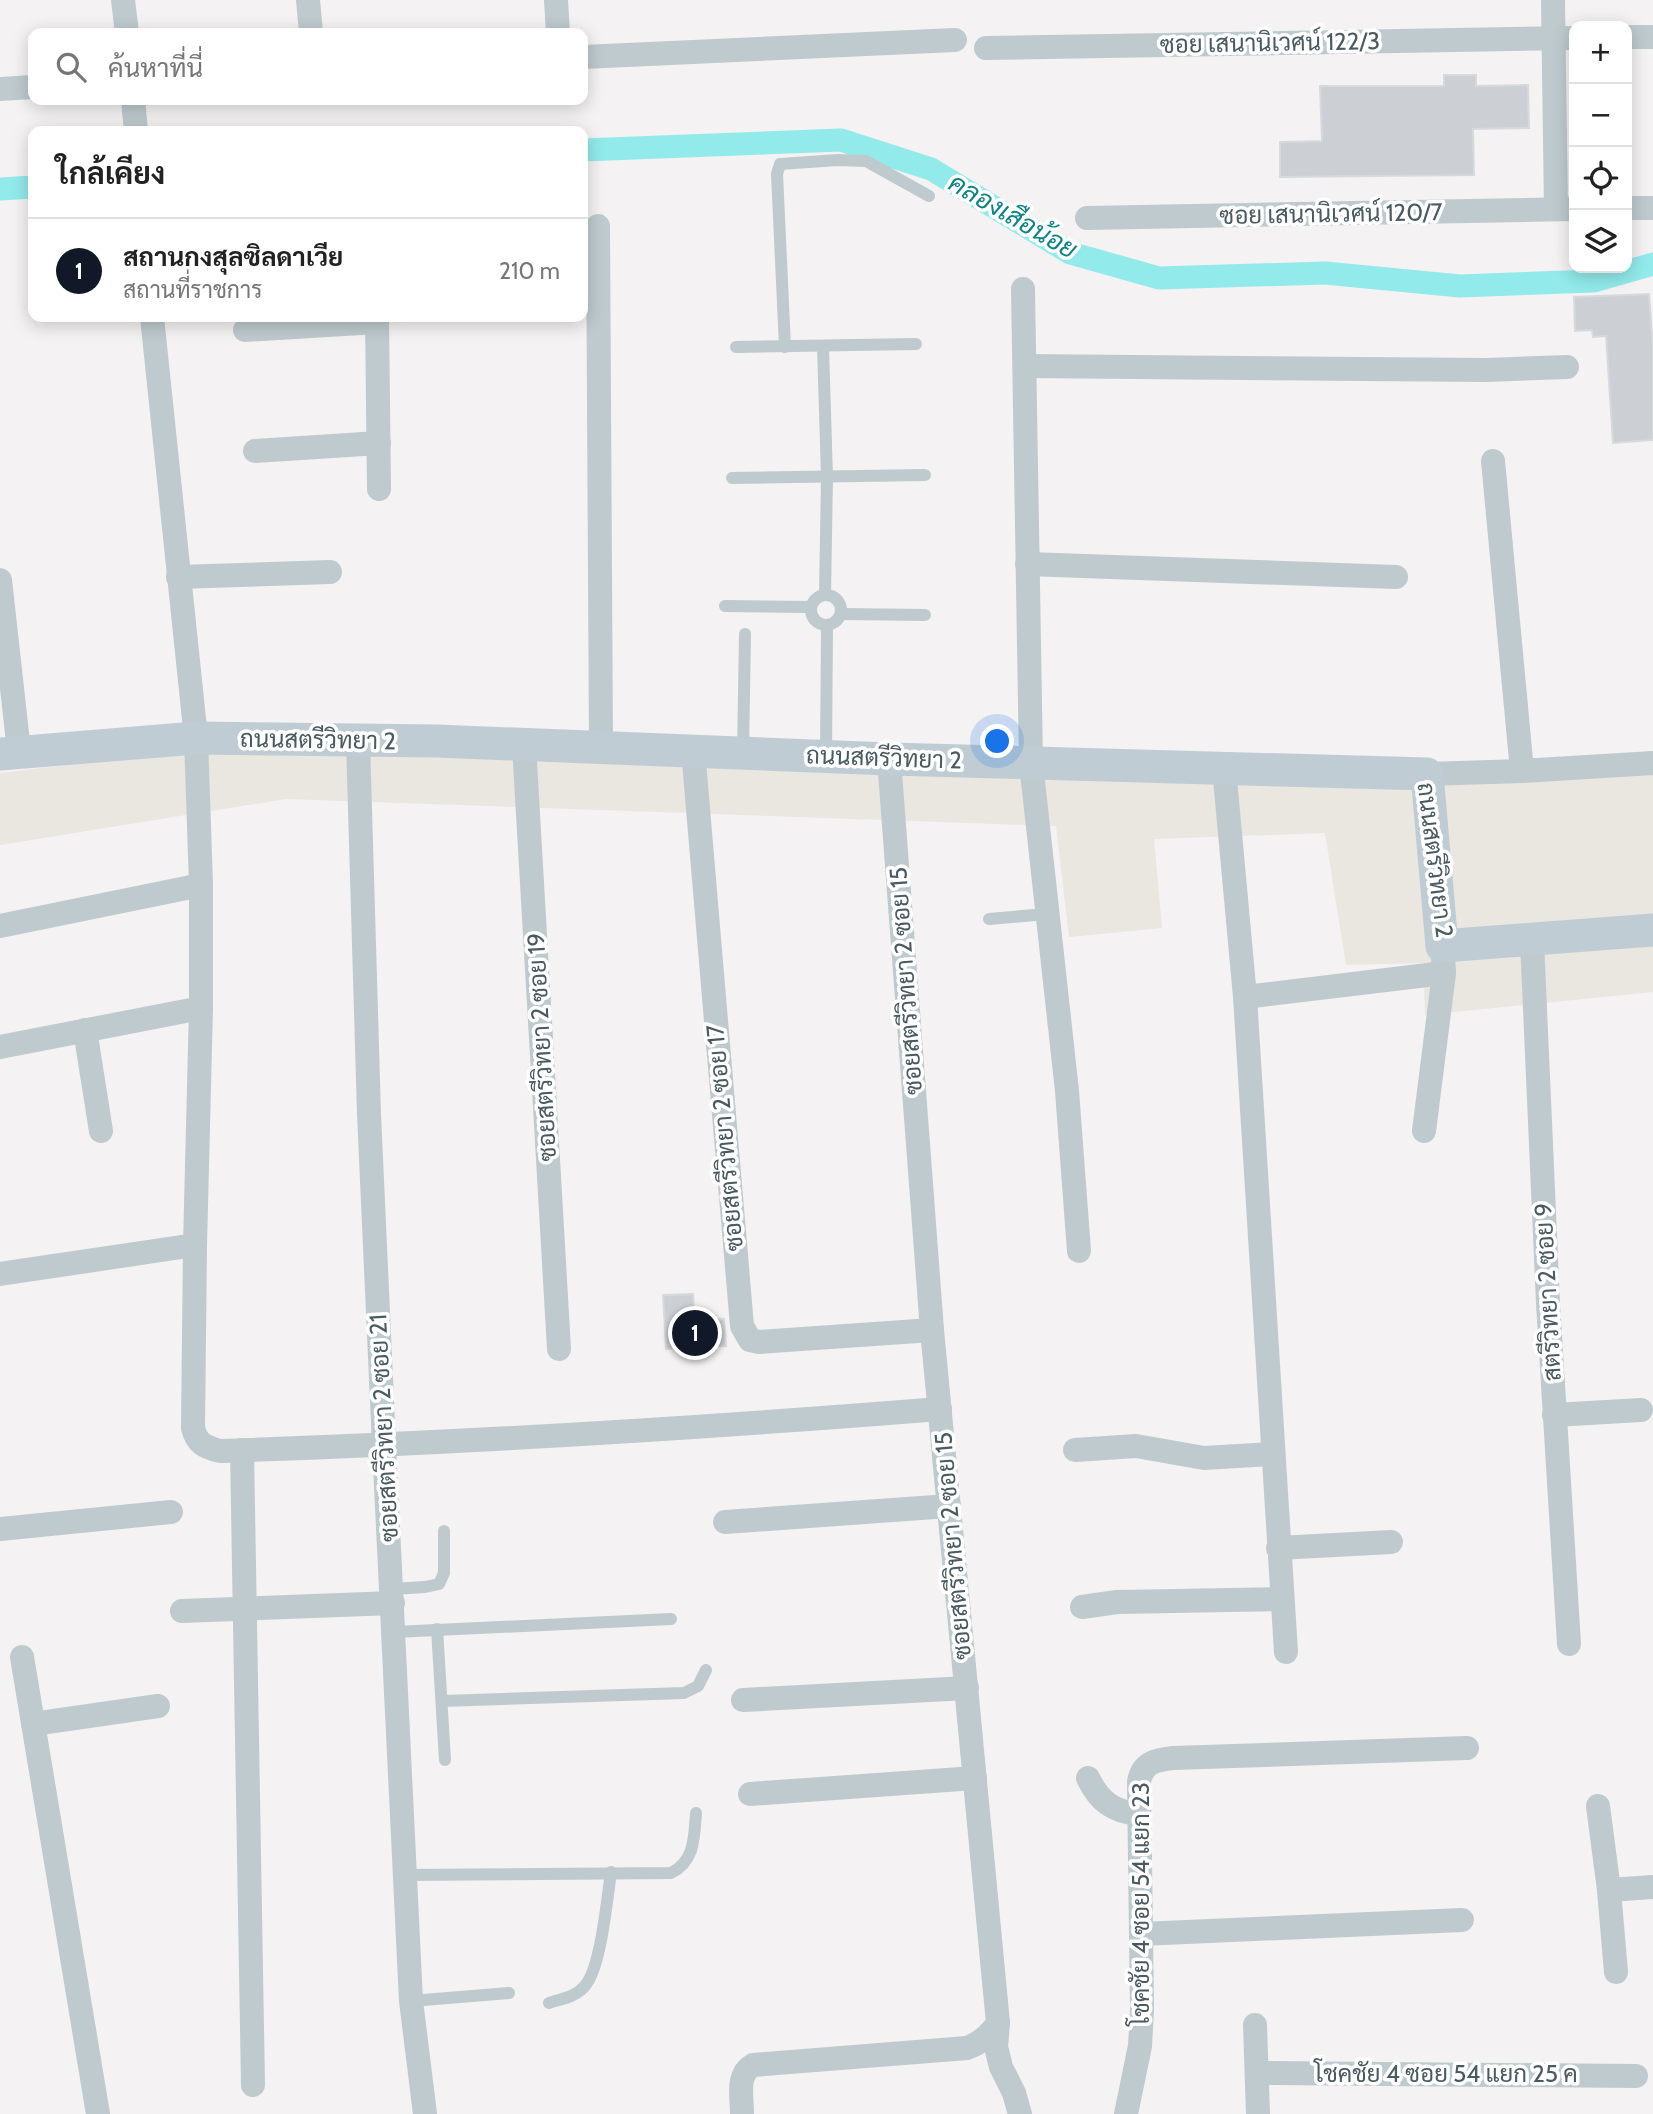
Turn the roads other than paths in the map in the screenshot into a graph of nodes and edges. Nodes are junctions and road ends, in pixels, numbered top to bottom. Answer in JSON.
{"nodes":[{"id":1,"x":123,"y":0,"type":"edge"},
{"id":2,"x":308,"y":0,"type":"edge"},
{"id":3,"x":556,"y":0,"type":"edge"},
{"id":4,"x":1553,"y":0,"type":"edge"},
{"id":5,"x":126,"y":28,"type":"edge"},
{"id":6,"x":311,"y":28,"type":"edge"},
{"id":7,"x":558,"y":28,"type":"edge"},
{"id":8,"x":1632,"y":37,"type":"edge"},
{"id":9,"x":1653,"y":37,"type":"edge"},
{"id":10,"x":1564,"y":38,"type":"edge"},
{"id":11,"x":955,"y":40,"type":"dead end"},
{"id":12,"x":986,"y":48,"type":"dead end"},
{"id":13,"x":588,"y":57,"type":"edge"},
{"id":14,"x":28,"y":86,"type":"edge"},
{"id":15,"x":0,"y":89,"type":"edge"},
{"id":16,"x":133,"y":105,"type":"edge"},
{"id":17,"x":136,"y":126,"type":"edge"},
{"id":18,"x":929,"y":196,"type":"dead end"},
{"id":19,"x":1632,"y":208,"type":"edge"},
{"id":20,"x":1653,"y":208,"type":"edge"},
{"id":21,"x":1565,"y":209,"type":"edge"},
{"id":22,"x":1087,"y":218,"type":"dead end"},
{"id":23,"x":598,"y":226,"type":"dead end"},
{"id":24,"x":1023,"y":289,"type":"dead end"},
{"id":25,"x":152,"y":322,"type":"edge"},
{"id":26,"x":341,"y":322,"type":"edge"},
{"id":27,"x":377,"y":322,"type":"edge"},
{"id":28,"x":245,"y":330,"type":"dead end"},
{"id":29,"x":916,"y":344,"type":"dead end"},
{"id":30,"x":736,"y":347,"type":"dead end"},
{"id":31,"x":785,"y":347,"type":"junction"},
{"id":32,"x":823,"y":347,"type":"junction"},
{"id":33,"x":1025,"y":366,"type":"junction"},
{"id":34,"x":1567,"y":367,"type":"dead end"},
{"id":35,"x":379,"y":443,"type":"junction"},
{"id":36,"x":255,"y":451,"type":"dead end"},
{"id":37,"x":1493,"y":461,"type":"dead end"},
{"id":38,"x":925,"y":475,"type":"dead end"},
{"id":39,"x":827,"y":477,"type":"junction"},
{"id":40,"x":732,"y":478,"type":"dead end"},
{"id":41,"x":380,"y":489,"type":"dead end"},
{"id":42,"x":1027,"y":564,"type":"junction"},
{"id":43,"x":330,"y":572,"type":"dead end"},
{"id":44,"x":178,"y":578,"type":"junction"},
{"id":45,"x":1396,"y":578,"type":"dead end"},
{"id":46,"x":0,"y":580,"type":"edge"},
{"id":47,"x":825,"y":595,"type":"junction"},
{"id":48,"x":725,"y":606,"type":"dead end"},
{"id":49,"x":811,"y":607,"type":"junction"},
{"id":50,"x":842,"y":614,"type":"junction"},
{"id":51,"x":925,"y":615,"type":"dead end"},
{"id":52,"x":827,"y":626,"type":"junction"},
{"id":53,"x":745,"y":634,"type":"dead end"},
{"id":54,"x":195,"y":738,"type":"junction"},
{"id":55,"x":358,"y":741,"type":"junction"},
{"id":56,"x":524,"y":745,"type":"junction"},
{"id":57,"x":601,"y":748,"type":"junction"},
{"id":58,"x":693,"y":750,"type":"junction"},
{"id":59,"x":10,"y":753,"type":"edge"},
{"id":60,"x":743,"y":753,"type":"junction"},
{"id":61,"x":826,"y":755,"type":"junction"},
{"id":62,"x":890,"y":759,"type":"junction"},
{"id":63,"x":1031,"y":763,"type":"junction"},
{"id":64,"x":1653,"y":763,"type":"edge"},
{"id":65,"x":1224,"y":768,"type":"junction"},
{"id":66,"x":1522,"y":771,"type":"junction"},
{"id":67,"x":1427,"y":774,"type":"junction"},
{"id":68,"x":201,"y":885,"type":"junction"},
{"id":69,"x":1046,"y":914,"type":"junction"},
{"id":70,"x":989,"y":919,"type":"dead end"},
{"id":71,"x":0,"y":926,"type":"edge"},
{"id":72,"x":1653,"y":930,"type":"edge"},
{"id":73,"x":1532,"y":940,"type":"junction"},
{"id":74,"x":1443,"y":960,"type":"junction"},
{"id":75,"x":1245,"y":997,"type":"junction"},
{"id":76,"x":201,"y":1007,"type":"junction"},
{"id":77,"x":85,"y":1030,"type":"junction"},
{"id":78,"x":0,"y":1047,"type":"edge"},
{"id":79,"x":101,"y":1130,"type":"dead end"},
{"id":80,"x":1424,"y":1131,"type":"dead end"},
{"id":81,"x":194,"y":1245,"type":"junction"},
{"id":82,"x":1079,"y":1251,"type":"dead end"},
{"id":83,"x":0,"y":1274,"type":"edge"},
{"id":84,"x":932,"y":1330,"type":"junction"},
{"id":85,"x":559,"y":1349,"type":"dead end"},
{"id":86,"x":940,"y":1409,"type":"junction"},
{"id":87,"x":1641,"y":1409,"type":"dead end"},
{"id":88,"x":1554,"y":1415,"type":"junction"},
{"id":89,"x":384,"y":1445,"type":"junction"},
{"id":90,"x":242,"y":1450,"type":"junction"},
{"id":91,"x":1075,"y":1450,"type":"dead end"},
{"id":92,"x":1273,"y":1454,"type":"junction"},
{"id":93,"x":949,"y":1506,"type":"junction"},
{"id":94,"x":171,"y":1512,"type":"dead end"},
{"id":95,"x":724,"y":1522,"type":"dead end"},
{"id":96,"x":0,"y":1529,"type":"edge"},
{"id":97,"x":444,"y":1531,"type":"dead end"},
{"id":98,"x":1391,"y":1542,"type":"dead end"},
{"id":99,"x":1278,"y":1548,"type":"junction"},
{"id":100,"x":392,"y":1596,"type":"junction"},
{"id":101,"x":1282,"y":1599,"type":"junction"},
{"id":102,"x":1082,"y":1607,"type":"dead end"},
{"id":103,"x":245,"y":1609,"type":"junction"},
{"id":104,"x":182,"y":1611,"type":"dead end"},
{"id":105,"x":670,"y":1619,"type":"dead end"},
{"id":106,"x":437,"y":1629,"type":"junction"},
{"id":107,"x":394,"y":1632,"type":"junction"},
{"id":108,"x":1569,"y":1644,"type":"dead end"},
{"id":109,"x":1286,"y":1652,"type":"dead end"},
{"id":110,"x":22,"y":1657,"type":"dead end"},
{"id":111,"x":706,"y":1670,"type":"dead end"},
{"id":112,"x":967,"y":1688,"type":"junction"},
{"id":113,"x":743,"y":1700,"type":"dead end"},
{"id":114,"x":442,"y":1701,"type":"junction"},
{"id":115,"x":158,"y":1706,"type":"dead end"},
{"id":116,"x":33,"y":1724,"type":"junction"},
{"id":117,"x":1467,"y":1748,"type":"dead end"},
{"id":118,"x":445,"y":1760,"type":"dead end"},
{"id":119,"x":975,"y":1778,"type":"junction"},
{"id":120,"x":1088,"y":1778,"type":"dead end"},
{"id":121,"x":750,"y":1794,"type":"dead end"},
{"id":122,"x":1598,"y":1806,"type":"dead end"},
{"id":123,"x":696,"y":1813,"type":"dead end"},
{"id":124,"x":1139,"y":1814,"type":"junction"},
{"id":125,"x":611,"y":1872,"type":"junction"},
{"id":126,"x":405,"y":1875,"type":"junction"},
{"id":127,"x":1653,"y":1887,"type":"edge"},
{"id":128,"x":1609,"y":1890,"type":"junction"},
{"id":129,"x":1462,"y":1920,"type":"dead end"},
{"id":130,"x":1141,"y":1934,"type":"junction"},
{"id":131,"x":1616,"y":1972,"type":"dead end"},
{"id":132,"x":509,"y":1993,"type":"dead end"},
{"id":133,"x":411,"y":2001,"type":"junction"},
{"id":134,"x":549,"y":2003,"type":"dead end"},
{"id":135,"x":998,"y":2023,"type":"junction"},
{"id":136,"x":1255,"y":2025,"type":"dead end"},
{"id":137,"x":1257,"y":2073,"type":"junction"},
{"id":138,"x":1636,"y":2076,"type":"dead end"},
{"id":139,"x":253,"y":2085,"type":"dead end"},
{"id":140,"x":98,"y":2114,"type":"edge"},
{"id":141,"x":425,"y":2114,"type":"edge"},
{"id":142,"x":742,"y":2114,"type":"edge"},
{"id":143,"x":1020,"y":2114,"type":"edge"},
{"id":144,"x":1126,"y":2114,"type":"edge"},
{"id":145,"x":1258,"y":2114,"type":"edge"}],
"edges":[{"from":1,"to":5,"type":"street"},
{"from":2,"to":6,"type":"street"},
{"from":3,"to":7,"type":"street"},
{"from":4,"to":10,"type":"street"},
{"from":8,"to":9,"type":"street"},
{"from":10,"to":12,"type":"street","name":"ซอย เสนานิเวศน์ 122/3"},
{"from":10,"to":21,"type":"street"},
{"from":11,"to":13,"type":"street"},
{"from":14,"to":15,"type":"street"},
{"from":16,"to":17,"type":"street"},
{"from":18,"to":31,"type":"lane"},
{"from":19,"to":20,"type":"street"},
{"from":21,"to":22,"type":"street","name":"ซอย เสนานิเวศน์ 120/7"},
{"from":23,"to":57,"type":"street"},
{"from":24,"to":33,"type":"street"},
{"from":25,"to":44,"type":"street"},
{"from":26,"to":28,"type":"street"},
{"from":27,"to":35,"type":"street"},
{"from":29,"to":32,"type":"lane"},
{"from":30,"to":31,"type":"lane"},
{"from":31,"to":32,"type":"lane"},
{"from":32,"to":39,"type":"lane"},
{"from":33,"to":34,"type":"street"},
{"from":33,"to":42,"type":"street"},
{"from":35,"to":36,"type":"street"},
{"from":35,"to":41,"type":"street"},
{"from":37,"to":66,"type":"street"},
{"from":38,"to":39,"type":"lane"},
{"from":39,"to":40,"type":"lane"},
{"from":39,"to":47,"type":"lane"},
{"from":42,"to":45,"type":"street"},
{"from":42,"to":63,"type":"street"},
{"from":43,"to":44,"type":"street"},
{"from":44,"to":54,"type":"street"},
{"from":46,"to":59,"type":"street"},
{"from":47,"to":49,"type":"lane"},
{"from":47,"to":50,"type":"lane"},
{"from":48,"to":49,"type":"lane"},
{"from":49,"to":52,"type":"lane"},
{"from":50,"to":51,"type":"lane"},
{"from":50,"to":52,"type":"lane"},
{"from":52,"to":61,"type":"lane"},
{"from":53,"to":60,"type":"lane"},
{"from":54,"to":55,"type":"street","name":"ถนนสตรีวิทยา 2"},
{"from":54,"to":59,"type":"street","name":"ถนนสตรีวิทยา 2"},
{"from":54,"to":68,"type":"street"},
{"from":55,"to":56,"type":"street","name":"ถนนสตรีวิทยา 2"},
{"from":55,"to":89,"type":"street","name":"ซอยสตรีวิทยา 2 ซอย 21"},
{"from":56,"to":57,"type":"street","name":"ถนนสตรีวิทยา 2"},
{"from":56,"to":85,"type":"street","name":"ซอยสตรีวิทยา 2 ซอย 19"},
{"from":57,"to":58,"type":"street","name":"ถนนสตรีวิทยา 2"},
{"from":58,"to":60,"type":"street","name":"ถนนสตรีวิทยา 2"},
{"from":58,"to":84,"type":"street","name":"ซอยสตรีวิทยา 2 ซอย 17"},
{"from":60,"to":61,"type":"street","name":"ถนนสตรีวิทยา 2"},
{"from":61,"to":62,"type":"street","name":"ถนนสตรีวิทยา 2"},
{"from":62,"to":63,"type":"street","name":"ถนนสตรีวิทยา 2"},
{"from":62,"to":84,"type":"street","name":"ซอยสตรีวิทยา 2 ซอย 15"},
{"from":63,"to":65,"type":"street","name":"ถนนสตรีวิทยา 2"},
{"from":63,"to":69,"type":"street"},
{"from":64,"to":66,"type":"street"},
{"from":65,"to":67,"type":"street","name":"ถนนสตรีวิทยา 2"},
{"from":65,"to":75,"type":"street"},
{"from":66,"to":67,"type":"street"},
{"from":67,"to":74,"type":"street","name":"ถนนสตรีวิทยา 2"},
{"from":68,"to":71,"type":"street"},
{"from":68,"to":76,"type":"street"},
{"from":69,"to":70,"type":"lane"},
{"from":69,"to":82,"type":"street"},
{"from":72,"to":73,"type":"street","name":"ถนนสตรีวิทยา 2"},
{"from":73,"to":74,"type":"street","name":"ถนนสตรีวิทยา 2"},
{"from":73,"to":88,"type":"street","name":"สตรีวิทยา 2 ซอย 9"},
{"from":74,"to":75,"type":"street"},
{"from":74,"to":80,"type":"street"},
{"from":75,"to":92,"type":"street"},
{"from":76,"to":77,"type":"street"},
{"from":76,"to":81,"type":"street"},
{"from":77,"to":78,"type":"street"},
{"from":77,"to":79,"type":"street"},
{"from":81,"to":83,"type":"street"},
{"from":81,"to":90,"type":"street"},
{"from":84,"to":86,"type":"street","name":"ซอยสตรีวิทยา 2 ซอย 15"},
{"from":86,"to":89,"type":"street"},
{"from":86,"to":93,"type":"street","name":"ซอยสตรีวิทยา 2 ซอย 15"},
{"from":87,"to":88,"type":"street"},
{"from":88,"to":108,"type":"street","name":"สตรีวิทยา 2 ซอย 9"},
{"from":89,"to":90,"type":"street"},
{"from":89,"to":100,"type":"street","name":"ซอยสตรีวิทยา 2 ซอย 21"},
{"from":90,"to":103,"type":"street"},
{"from":91,"to":92,"type":"street"},
{"from":92,"to":99,"type":"street"},
{"from":93,"to":95,"type":"street"},
{"from":93,"to":112,"type":"street","name":"ซอยสตรีวิทยา 2 ซอย 15"},
{"from":94,"to":96,"type":"street"},
{"from":97,"to":100,"type":"lane"},
{"from":98,"to":99,"type":"street"},
{"from":99,"to":101,"type":"street"},
{"from":100,"to":103,"type":"street"},
{"from":100,"to":107,"type":"street","name":"ซอยสตรีวิทยา 2 ซอย 21"},
{"from":101,"to":102,"type":"street"},
{"from":101,"to":109,"type":"street"},
{"from":103,"to":104,"type":"street"},
{"from":103,"to":139,"type":"street"},
{"from":105,"to":106,"type":"lane"},
{"from":106,"to":107,"type":"lane"},
{"from":106,"to":114,"type":"lane"},
{"from":107,"to":126,"type":"street","name":"ซอยสตรีวิทยา 2 ซอย 21"},
{"from":110,"to":116,"type":"street"},
{"from":111,"to":114,"type":"lane"},
{"from":112,"to":113,"type":"street"},
{"from":112,"to":119,"type":"street","name":"ซอยสตรีวิทยา 2 ซอย 15"},
{"from":114,"to":118,"type":"lane"},
{"from":115,"to":116,"type":"street"},
{"from":116,"to":140,"type":"street"},
{"from":117,"to":124,"type":"street","name":"โชคชัย 4 ซอย 54 แยก 23"},
{"from":119,"to":121,"type":"street"},
{"from":119,"to":135,"type":"street","name":"ซอยสตรีวิทยา 2 ซอย 15"},
{"from":120,"to":124,"type":"street"},
{"from":122,"to":128,"type":"street"},
{"from":123,"to":125,"type":"lane"},
{"from":124,"to":130,"type":"street","name":"โชคชัย 4 ซอย 54 แยก 23"},
{"from":125,"to":126,"type":"lane"},
{"from":125,"to":134,"type":"lane"},
{"from":126,"to":133,"type":"street","name":"ซอยสตรีวิทยา 2 ซอย 21"},
{"from":127,"to":128,"type":"street"},
{"from":128,"to":131,"type":"street"},
{"from":129,"to":130,"type":"street"},
{"from":130,"to":144,"type":"street","name":"โชคชัย 4 ซอย 54 แยก 23"},
{"from":132,"to":133,"type":"lane"},
{"from":133,"to":141,"type":"street","name":"ซอยสตรีวิทยา 2 ซอย 21"},
{"from":135,"to":142,"type":"street"},
{"from":135,"to":143,"type":"street","name":"ซอยสตรีวิทยา 2 ซอย 15"},
{"from":136,"to":137,"type":"street"},
{"from":137,"to":138,"type":"street","name":"โชคชัย 4 ซอย 54 แยก 25 ค"},
{"from":137,"to":145,"type":"street"}]}
